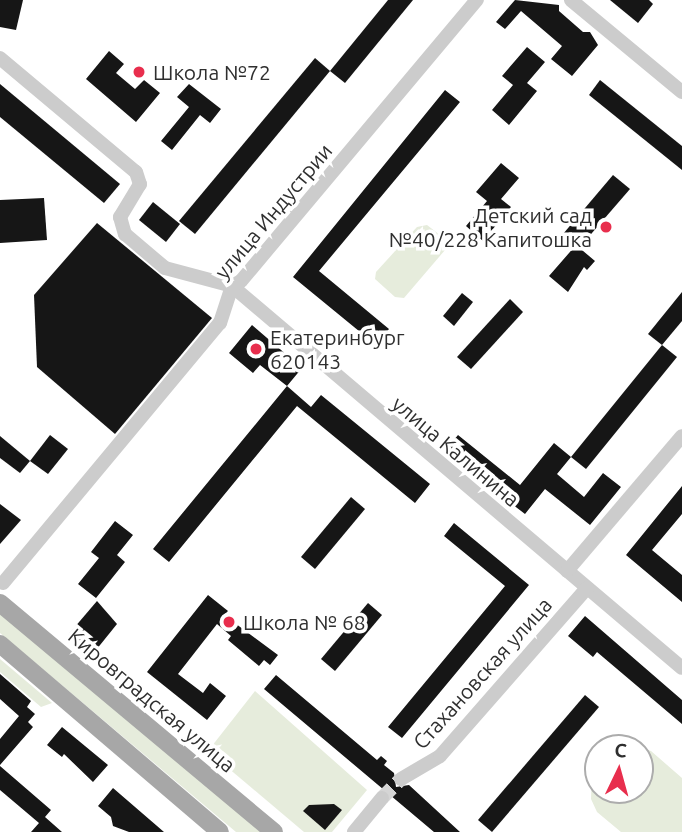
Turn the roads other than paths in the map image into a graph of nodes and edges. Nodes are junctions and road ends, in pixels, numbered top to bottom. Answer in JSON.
{"nodes":[{"id":1,"x":477,"y":0,"type":"edge"},
{"id":2,"x":571,"y":0,"type":"edge"},
{"id":3,"x":0,"y":58,"type":"edge"},
{"id":4,"x":682,"y":92,"type":"edge"},
{"id":5,"x":232,"y":286,"type":"junction"},
{"id":6,"x":682,"y":436,"type":"edge"},
{"id":7,"x":567,"y":571,"type":"junction"},
{"id":8,"x":3,"y":583,"type":"dead end"},
{"id":9,"x":587,"y":588,"type":"junction"},
{"id":10,"x":0,"y":603,"type":"edge"},
{"id":11,"x":0,"y":644,"type":"edge"},
{"id":12,"x":682,"y":668,"type":"edge"},
{"id":13,"x":401,"y":779,"type":"tunnel mouth"},
{"id":14,"x":382,"y":798,"type":"tunnel mouth"},
{"id":15,"x":220,"y":832,"type":"edge"},
{"id":16,"x":274,"y":832,"type":"edge"},
{"id":17,"x":354,"y":832,"type":"edge"}],
"edges":[{"from":1,"to":5,"type":"street","name":"улица Индустрии"},
{"from":2,"to":4,"type":"street"},
{"from":3,"to":5,"type":"street","name":"улица Калинина"},
{"from":5,"to":7,"type":"street","name":"улица Калинина"},
{"from":5,"to":8,"type":"street","name":"улица Индустрии"},
{"from":6,"to":7,"type":"street"},
{"from":7,"to":9,"type":"street","name":"улица Калинина"},
{"from":9,"to":12,"type":"street","name":"улица Калинина"},
{"from":9,"to":13,"type":"street","name":"Стахановская улица"},
{"from":10,"to":16,"type":"main road","name":"Кировградская улица"},
{"from":11,"to":15,"type":"main road"},
{"from":14,"to":17,"type":"street"}]}
